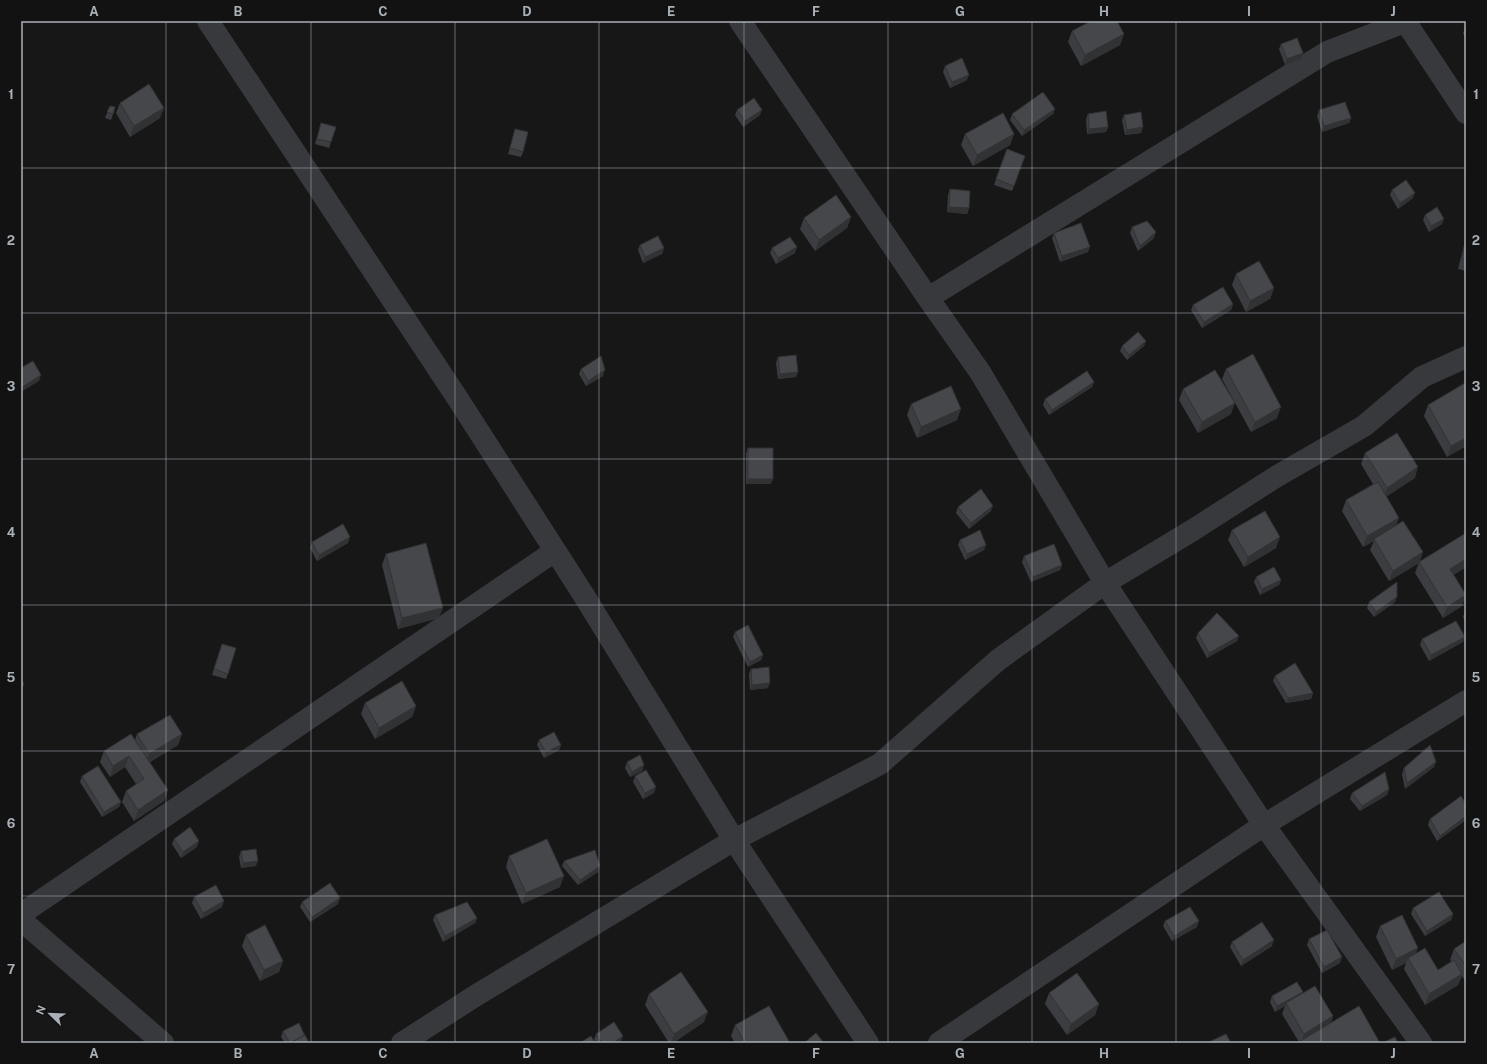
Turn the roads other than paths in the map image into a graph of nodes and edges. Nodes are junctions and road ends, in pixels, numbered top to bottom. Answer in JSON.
{"nodes":[{"id":1,"x":208,"y":21,"type":"edge"},
{"id":2,"x":740,"y":21,"type":"edge"},
{"id":3,"x":1406,"y":22,"type":"edge"},
{"id":4,"x":1466,"y":112,"type":"edge"},
{"id":5,"x":928,"y":298,"type":"junction"},
{"id":6,"x":1466,"y":357,"type":"edge"},
{"id":7,"x":555,"y":551,"type":"junction"},
{"id":8,"x":1105,"y":583,"type":"junction"},
{"id":9,"x":1466,"y":701,"type":"edge"},
{"id":10,"x":1264,"y":825,"type":"junction"},
{"id":11,"x":734,"y":840,"type":"junction"},
{"id":12,"x":21,"y":914,"type":"edge"},
{"id":13,"x":21,"y":920,"type":"edge"},
{"id":14,"x":163,"y":1043,"type":"edge"},
{"id":15,"x":402,"y":1043,"type":"edge"},
{"id":16,"x":868,"y":1043,"type":"edge"},
{"id":17,"x":939,"y":1043,"type":"edge"},
{"id":18,"x":1421,"y":1043,"type":"edge"}],
"edges":[{"from":1,"to":7,"type":"street"},
{"from":2,"to":5,"type":"street"},
{"from":3,"to":4,"type":"street"},
{"from":3,"to":5,"type":"street"},
{"from":5,"to":8,"type":"street"},
{"from":6,"to":8,"type":"street"},
{"from":7,"to":11,"type":"street"},
{"from":7,"to":12,"type":"street"},
{"from":8,"to":10,"type":"street"},
{"from":8,"to":11,"type":"street"},
{"from":9,"to":10,"type":"street"},
{"from":10,"to":17,"type":"street"},
{"from":10,"to":18,"type":"street"},
{"from":11,"to":15,"type":"street"},
{"from":11,"to":16,"type":"street"},
{"from":13,"to":14,"type":"street"}]}
